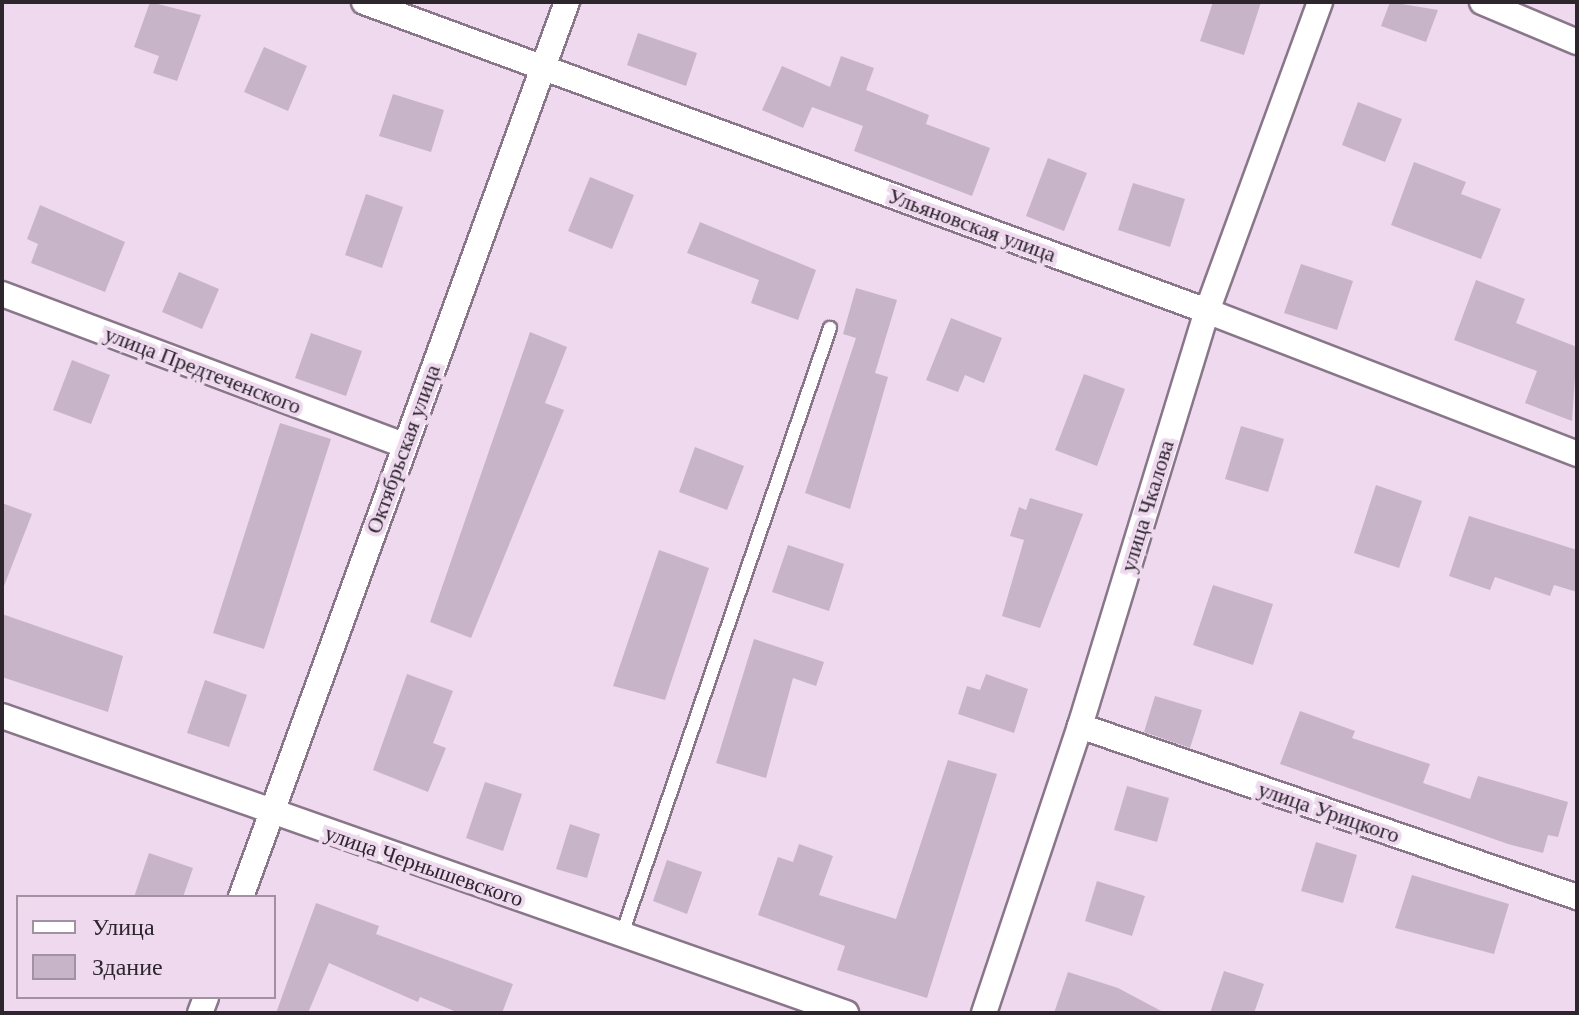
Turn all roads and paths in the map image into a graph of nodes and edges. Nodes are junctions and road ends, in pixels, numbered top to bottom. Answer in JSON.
{"nodes":[{"id":1,"x":364,"y":2,"type":"edge"},
{"id":2,"x":567,"y":2,"type":"edge"},
{"id":3,"x":1320,"y":2,"type":"edge"},
{"id":4,"x":1482,"y":2,"type":"edge"},
{"id":5,"x":1577,"y":42,"type":"edge"},
{"id":6,"x":542,"y":70,"type":"junction"},
{"id":7,"x":2,"y":294,"type":"edge"},
{"id":8,"x":1207,"y":311,"type":"junction"},
{"id":9,"x":830,"y":328,"type":"dead end"},
{"id":10,"x":404,"y":445,"type":"junction"},
{"id":11,"x":1577,"y":454,"type":"edge"},
{"id":12,"x":2,"y":716,"type":"edge"},
{"id":13,"x":1080,"y":726,"type":"junction"},
{"id":14,"x":270,"y":812,"type":"junction"},
{"id":15,"x":242,"y":895,"type":"edge"},
{"id":16,"x":1577,"y":897,"type":"edge"},
{"id":17,"x":622,"y":934,"type":"junction"},
{"id":18,"x":846,"y":1013,"type":"edge"},
{"id":19,"x":984,"y":1013,"type":"edge"}],
"edges":[{"from":1,"to":6,"type":"street","name":"Ульяновская улица"},
{"from":2,"to":6,"type":"street","name":"Октябрьская улица"},
{"from":3,"to":8,"type":"street","name":"улица Чкалова"},
{"from":4,"to":5,"type":"street"},
{"from":6,"to":8,"type":"street","name":"Ульяновская улица"},
{"from":6,"to":10,"type":"street","name":"Октябрьская улица"},
{"from":7,"to":10,"type":"street","name":"улица Предтеченского"},
{"from":8,"to":11,"type":"street","name":"Ульяновская улица"},
{"from":8,"to":13,"type":"street","name":"улица Чкалова"},
{"from":9,"to":17,"type":"lane"},
{"from":10,"to":14,"type":"street","name":"Октябрьская улица"},
{"from":12,"to":14,"type":"street","name":"улица Чернышевского"},
{"from":13,"to":16,"type":"street","name":"улица Урицкого"},
{"from":13,"to":19,"type":"street","name":"улица Чкалова"},
{"from":14,"to":15,"type":"street","name":"Октябрьская улица"},
{"from":14,"to":17,"type":"street","name":"улица Чернышевского"},
{"from":17,"to":18,"type":"street","name":"улица Чернышевского"}]}
